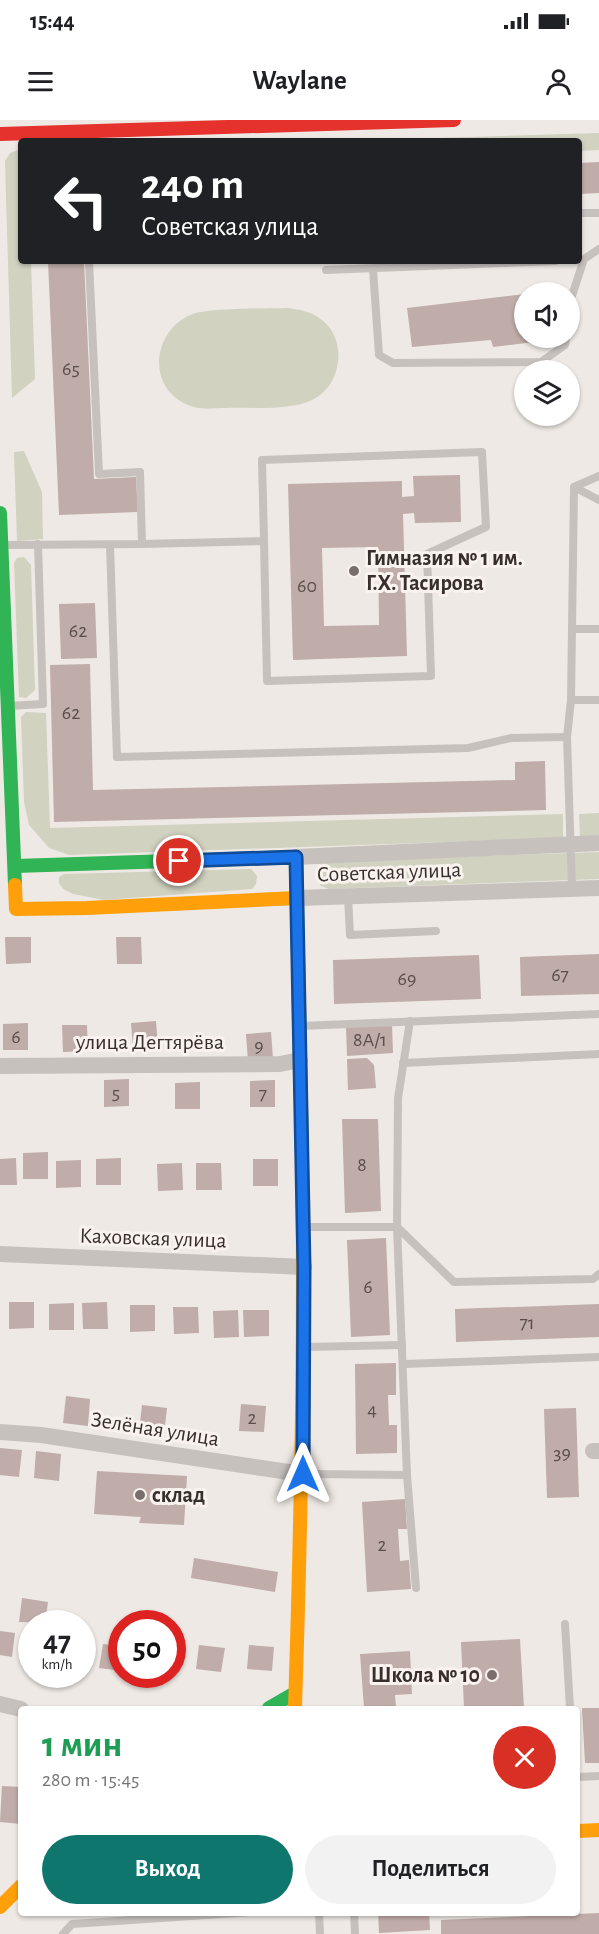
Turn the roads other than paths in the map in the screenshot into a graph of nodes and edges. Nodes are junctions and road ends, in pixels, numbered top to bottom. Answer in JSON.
{"nodes":[{"id":1,"x":454,"y":120,"type":"edge"},
{"id":2,"x":0,"y":134,"type":"edge"},
{"id":3,"x":582,"y":213,"type":"edge"},
{"id":4,"x":599,"y":213,"type":"edge"},
{"id":5,"x":599,"y":249,"type":"edge"},
{"id":6,"x":582,"y":258,"type":"edge"},
{"id":7,"x":89,"y":264,"type":"edge"},
{"id":8,"x":487,"y":264,"type":"edge"},
{"id":9,"x":580,"y":264,"type":"edge"},
{"id":10,"x":373,"y":269,"type":"junction"},
{"id":11,"x":326,"y":270,"type":"dead end"},
{"id":12,"x":575,"y":282,"type":"edge"},
{"id":13,"x":562,"y":348,"type":"edge"},
{"id":14,"x":599,"y":476,"type":"edge"},
{"id":15,"x":574,"y":487,"type":"junction"},
{"id":16,"x":599,"y":500,"type":"edge"},
{"id":17,"x":0,"y":513,"type":"edge"},
{"id":18,"x":264,"y":541,"type":"junction"},
{"id":19,"x":38,"y":544,"type":"junction"},
{"id":20,"x":142,"y":544,"type":"junction"},
{"id":21,"x":0,"y":545,"type":"edge"},
{"id":22,"x":110,"y":545,"type":"junction"},
{"id":23,"x":572,"y":629,"type":"junction"},
{"id":24,"x":599,"y":629,"type":"edge"},
{"id":25,"x":571,"y":700,"type":"junction"},
{"id":26,"x":599,"y":700,"type":"edge"},
{"id":27,"x":8,"y":706,"type":"junction"},
{"id":28,"x":5,"y":724,"type":"edge"},
{"id":29,"x":567,"y":737,"type":"junction"},
{"id":30,"x":6,"y":768,"type":"edge"},
{"id":31,"x":599,"y":843,"type":"edge"},
{"id":32,"x":570,"y":844,"type":"junction"},
{"id":33,"x":296,"y":857,"type":"junction"},
{"id":34,"x":15,"y":866,"type":"junction"},
{"id":35,"x":572,"y":888,"type":"junction"},
{"id":36,"x":599,"y":888,"type":"edge"},
{"id":37,"x":348,"y":896,"type":"junction"},
{"id":38,"x":297,"y":898,"type":"junction"},
{"id":39,"x":8,"y":909,"type":"edge"},
{"id":40,"x":436,"y":931,"type":"dead end"},
{"id":41,"x":599,"y":1014,"type":"edge"},
{"id":42,"x":410,"y":1021,"type":"junction"},
{"id":43,"x":300,"y":1026,"type":"junction"},
{"id":44,"x":599,"y":1054,"type":"edge"},
{"id":45,"x":300,"y":1060,"type":"junction"},
{"id":46,"x":403,"y":1063,"type":"junction"},
{"id":47,"x":0,"y":1066,"type":"edge"},
{"id":48,"x":304,"y":1227,"type":"junction"},
{"id":49,"x":397,"y":1227,"type":"junction"},
{"id":50,"x":0,"y":1254,"type":"edge"},
{"id":51,"x":304,"y":1267,"type":"junction"},
{"id":52,"x":599,"y":1274,"type":"edge"},
{"id":53,"x":402,"y":1345,"type":"junction"},
{"id":54,"x":304,"y":1347,"type":"junction"},
{"id":55,"x":599,"y":1357,"type":"edge"},
{"id":56,"x":403,"y":1364,"type":"junction"},
{"id":57,"x":0,"y":1432,"type":"edge"},
{"id":58,"x":303,"y":1474,"type":"junction"},
{"id":59,"x":407,"y":1475,"type":"junction"},
{"id":60,"x":416,"y":1588,"type":"dead end"},
{"id":61,"x":565,"y":1624,"type":"dead end"},
{"id":62,"x":295,"y":1693,"type":"junction"},
{"id":63,"x":0,"y":1704,"type":"edge"},
{"id":64,"x":272,"y":1706,"type":"edge"},
{"id":65,"x":295,"y":1706,"type":"edge"},
{"id":66,"x":570,"y":1706,"type":"edge"},
{"id":67,"x":18,"y":1708,"type":"edge"},
{"id":68,"x":599,"y":1776,"type":"edge"},
{"id":69,"x":580,"y":1777,"type":"edge"},
{"id":70,"x":599,"y":1830,"type":"edge"},
{"id":71,"x":580,"y":1831,"type":"edge"},
{"id":72,"x":18,"y":1889,"type":"edge"},
{"id":73,"x":18,"y":1894,"type":"edge"},
{"id":74,"x":4,"y":1903,"type":"edge"},
{"id":75,"x":191,"y":1916,"type":"edge"},
{"id":76,"x":319,"y":1916,"type":"edge"},
{"id":77,"x":354,"y":1916,"type":"edge"},
{"id":78,"x":63,"y":1934,"type":"edge"},
{"id":79,"x":320,"y":1934,"type":"edge"},
{"id":80,"x":355,"y":1934,"type":"edge"}],
"edges":[{"from":1,"to":2,"type":"main road"},
{"from":3,"to":4,"type":"lane"},
{"from":5,"to":6,"type":"lane"},
{"from":7,"to":20,"type":"lane"},
{"from":8,"to":10,"type":"lane"},
{"from":9,"to":12,"type":"lane"},
{"from":10,"to":11,"type":"lane"},
{"from":10,"to":13,"type":"lane"},
{"from":14,"to":15,"type":"lane"},
{"from":15,"to":16,"type":"lane"},
{"from":15,"to":23,"type":"lane"},
{"from":17,"to":21,"type":"main road"},
{"from":18,"to":18,"type":"lane"},
{"from":18,"to":20,"type":"lane"},
{"from":19,"to":21,"type":"lane"},
{"from":19,"to":22,"type":"lane"},
{"from":19,"to":27,"type":"lane"},
{"from":20,"to":22,"type":"lane"},
{"from":21,"to":27,"type":"main road"},
{"from":22,"to":29,"type":"lane"},
{"from":23,"to":24,"type":"lane"},
{"from":23,"to":25,"type":"lane"},
{"from":25,"to":26,"type":"lane"},
{"from":25,"to":29,"type":"lane"},
{"from":27,"to":28,"type":"main road"},
{"from":28,"to":30,"type":"main road"},
{"from":29,"to":32,"type":"lane"},
{"from":30,"to":34,"type":"main road"},
{"from":31,"to":32,"type":"street","name":"Советская улица"},
{"from":32,"to":33,"type":"street","name":"Советская улица"},
{"from":32,"to":35,"type":"lane"},
{"from":33,"to":34,"type":"main road","name":"Советская улица"},
{"from":33,"to":38,"type":"main road"},
{"from":34,"to":39,"type":"main road"},
{"from":35,"to":36,"type":"street","name":"Советская улица"},
{"from":35,"to":37,"type":"street","name":"Советская улица"},
{"from":37,"to":38,"type":"street","name":"Советская улица"},
{"from":37,"to":40,"type":"lane"},
{"from":38,"to":39,"type":"main road","name":"Советская улица"},
{"from":38,"to":43,"type":"main road"},
{"from":41,"to":42,"type":"lane"},
{"from":42,"to":43,"type":"lane"},
{"from":42,"to":46,"type":"lane"},
{"from":43,"to":45,"type":"main road"},
{"from":44,"to":46,"type":"lane"},
{"from":45,"to":47,"type":"street","name":"улица Дегтярёва"},
{"from":45,"to":48,"type":"main road"},
{"from":46,"to":49,"type":"lane"},
{"from":48,"to":49,"type":"lane"},
{"from":48,"to":51,"type":"main road"},
{"from":49,"to":52,"type":"lane"},
{"from":49,"to":53,"type":"lane"},
{"from":50,"to":51,"type":"street","name":"Каховская улица"},
{"from":51,"to":54,"type":"main road"},
{"from":53,"to":54,"type":"lane"},
{"from":53,"to":56,"type":"lane"},
{"from":54,"to":58,"type":"main road"},
{"from":55,"to":56,"type":"lane"},
{"from":56,"to":59,"type":"lane"},
{"from":57,"to":58,"type":"street","name":"Зелёная улица"},
{"from":58,"to":59,"type":"lane"},
{"from":58,"to":62,"type":"main road"},
{"from":59,"to":60,"type":"lane"},
{"from":61,"to":66,"type":"lane"},
{"from":62,"to":64,"type":"main road"},
{"from":62,"to":65,"type":"main road"},
{"from":63,"to":67,"type":"street"},
{"from":68,"to":69,"type":"lane"},
{"from":70,"to":71,"type":"main road"},
{"from":72,"to":74,"type":"main road"},
{"from":73,"to":74,"type":"main road"},
{"from":75,"to":78,"type":"lane"},
{"from":76,"to":79,"type":"lane"},
{"from":77,"to":80,"type":"lane"}]}
